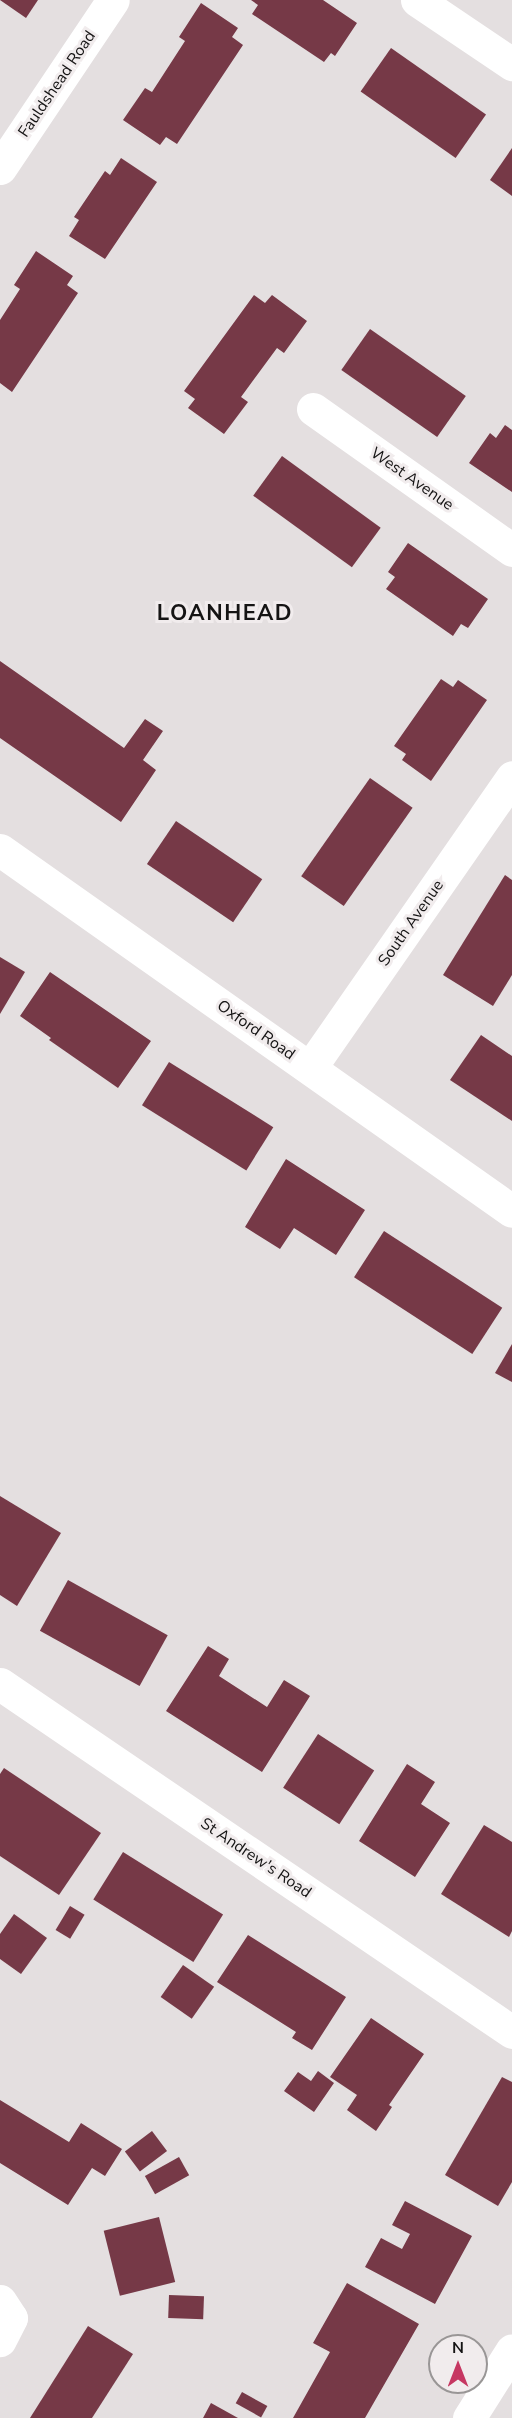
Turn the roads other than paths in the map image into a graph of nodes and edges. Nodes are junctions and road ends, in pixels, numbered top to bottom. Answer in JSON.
{"nodes":[{"id":1,"x":113,"y":0,"type":"edge"},
{"id":2,"x":417,"y":0,"type":"edge"},
{"id":3,"x":512,"y":64,"type":"edge"},
{"id":4,"x":0,"y":168,"type":"edge"},
{"id":5,"x":313,"y":409,"type":"dead end"},
{"id":6,"x":512,"y":550,"type":"edge"},
{"id":7,"x":512,"y":777,"type":"edge"},
{"id":8,"x":0,"y":850,"type":"edge"},
{"id":9,"x":310,"y":1068,"type":"junction"},
{"id":10,"x":512,"y":1211,"type":"edge"},
{"id":11,"x":0,"y":1684,"type":"edge"},
{"id":12,"x":512,"y":2032,"type":"edge"},
{"id":13,"x":0,"y":2301,"type":"edge"},
{"id":14,"x":0,"y":2340,"type":"edge"},
{"id":15,"x":512,"y":2350,"type":"edge"},
{"id":16,"x":470,"y":2418,"type":"edge"}],
"edges":[{"from":1,"to":4,"type":"street","name":"Fauldshead Road"},
{"from":2,"to":3,"type":"street"},
{"from":5,"to":6,"type":"street","name":"West Avenue"},
{"from":7,"to":9,"type":"street","name":"South Avenue"},
{"from":8,"to":9,"type":"street","name":"Oxford Road"},
{"from":9,"to":10,"type":"street","name":"Oxford Road"},
{"from":11,"to":12,"type":"street","name":"St Andrew's Road"},
{"from":13,"to":14,"type":"street"},
{"from":15,"to":16,"type":"street"}]}
